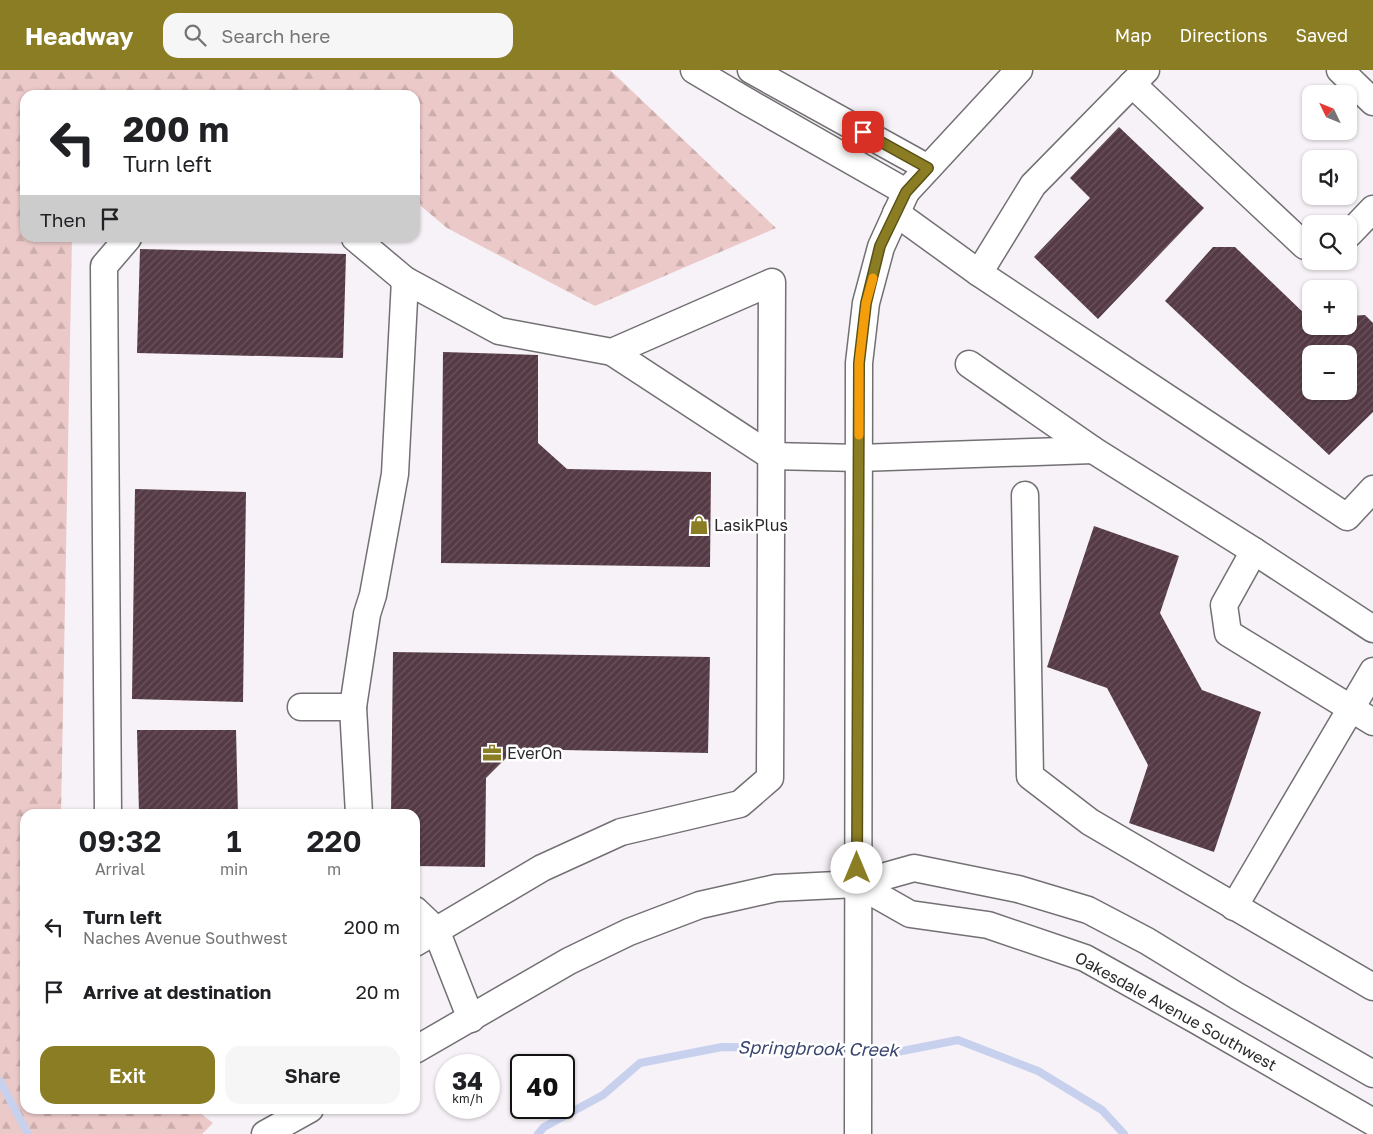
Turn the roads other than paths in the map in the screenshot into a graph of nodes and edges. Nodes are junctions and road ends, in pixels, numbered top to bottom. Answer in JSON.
{"nodes":[{"id":1,"x":694,"y":70,"type":"edge"},
{"id":2,"x":751,"y":70,"type":"edge"},
{"id":3,"x":1340,"y":70,"type":"edge"},
{"id":4,"x":1016,"y":71,"type":"edge"},
{"id":5,"x":1140,"y":77,"type":"edge"},
{"id":6,"x":1373,"y":102,"type":"edge"},
{"id":7,"x":928,"y":168,"type":"junction"},
{"id":8,"x":901,"y":202,"type":"junction"},
{"id":9,"x":1373,"y":209,"type":"edge"},
{"id":10,"x":1357,"y":226,"type":"edge"},
{"id":11,"x":125,"y":242,"type":"edge"},
{"id":12,"x":360,"y":242,"type":"edge"},
{"id":13,"x":1302,"y":243,"type":"edge"},
{"id":14,"x":979,"y":273,"type":"junction"},
{"id":15,"x":405,"y":280,"type":"junction"},
{"id":16,"x":612,"y":352,"type":"junction"},
{"id":17,"x":968,"y":364,"type":"dead end"},
{"id":18,"x":1093,"y":450,"type":"junction"},
{"id":19,"x":771,"y":456,"type":"junction"},
{"id":20,"x":859,"y":458,"type":"junction"},
{"id":21,"x":1373,"y":489,"type":"edge"},
{"id":22,"x":1025,"y":495,"type":"dead end"},
{"id":23,"x":1254,"y":551,"type":"junction"},
{"id":24,"x":1373,"y":630,"type":"edge"},
{"id":25,"x":1373,"y":670,"type":"edge"},
{"id":26,"x":353,"y":707,"type":"junction"},
{"id":27,"x":301,"y":708,"type":"dead end"},
{"id":28,"x":1351,"y":708,"type":"junction"},
{"id":29,"x":1373,"y":722,"type":"edge"},
{"id":30,"x":108,"y":809,"type":"edge"},
{"id":31,"x":359,"y":809,"type":"edge"},
{"id":32,"x":857,"y":884,"type":"junction"},
{"id":33,"x":1234,"y":907,"type":"junction"},
{"id":34,"x":420,"y":924,"type":"edge"},
{"id":35,"x":425,"y":937,"type":"edge"},
{"id":36,"x":1373,"y":987,"type":"edge"},
{"id":37,"x":471,"y":1019,"type":"junction"},
{"id":38,"x":420,"y":1047,"type":"edge"},
{"id":39,"x":1260,"y":1057,"type":"junction"},
{"id":40,"x":1373,"y":1074,"type":"edge"},
{"id":41,"x":1373,"y":1103,"type":"edge"},
{"id":42,"x":301,"y":1114,"type":"edge"},
{"id":43,"x":1373,"y":1122,"type":"edge"},
{"id":44,"x":858,"y":1131,"type":"edge"},
{"id":45,"x":265,"y":1134,"type":"edge"}],
"edges":[{"from":1,"to":8,"type":"street"},
{"from":2,"to":7,"type":"street"},
{"from":3,"to":6,"type":"street"},
{"from":4,"to":7,"type":"street"},
{"from":5,"to":13,"type":"street"},
{"from":5,"to":14,"type":"street"},
{"from":7,"to":8,"type":"street"},
{"from":8,"to":14,"type":"street"},
{"from":8,"to":20,"type":"street"},
{"from":9,"to":10,"type":"street"},
{"from":11,"to":30,"type":"street"},
{"from":12,"to":15,"type":"street"},
{"from":14,"to":21,"type":"street"},
{"from":15,"to":16,"type":"street"},
{"from":15,"to":26,"type":"street"},
{"from":16,"to":19,"type":"street"},
{"from":16,"to":19,"type":"street"},
{"from":17,"to":18,"type":"street"},
{"from":18,"to":20,"type":"street"},
{"from":18,"to":23,"type":"street"},
{"from":19,"to":20,"type":"street"},
{"from":19,"to":35,"type":"street"},
{"from":20,"to":32,"type":"street"},
{"from":22,"to":33,"type":"street"},
{"from":23,"to":24,"type":"street"},
{"from":23,"to":28,"type":"street"},
{"from":25,"to":28,"type":"street"},
{"from":26,"to":27,"type":"street"},
{"from":26,"to":31,"type":"street"},
{"from":28,"to":29,"type":"street"},
{"from":28,"to":33,"type":"street"},
{"from":32,"to":37,"type":"street"},
{"from":32,"to":39,"type":"street","name":"Oakesdale Avenue Southwest"},
{"from":32,"to":40,"type":"street"},
{"from":32,"to":44,"type":"street"},
{"from":33,"to":36,"type":"street"},
{"from":34,"to":35,"type":"street"},
{"from":35,"to":37,"type":"street"},
{"from":37,"to":38,"type":"street"},
{"from":39,"to":41,"type":"street"},
{"from":39,"to":43,"type":"street","name":"Oakesdale Avenue Southwest"},
{"from":42,"to":45,"type":"street"}]}
